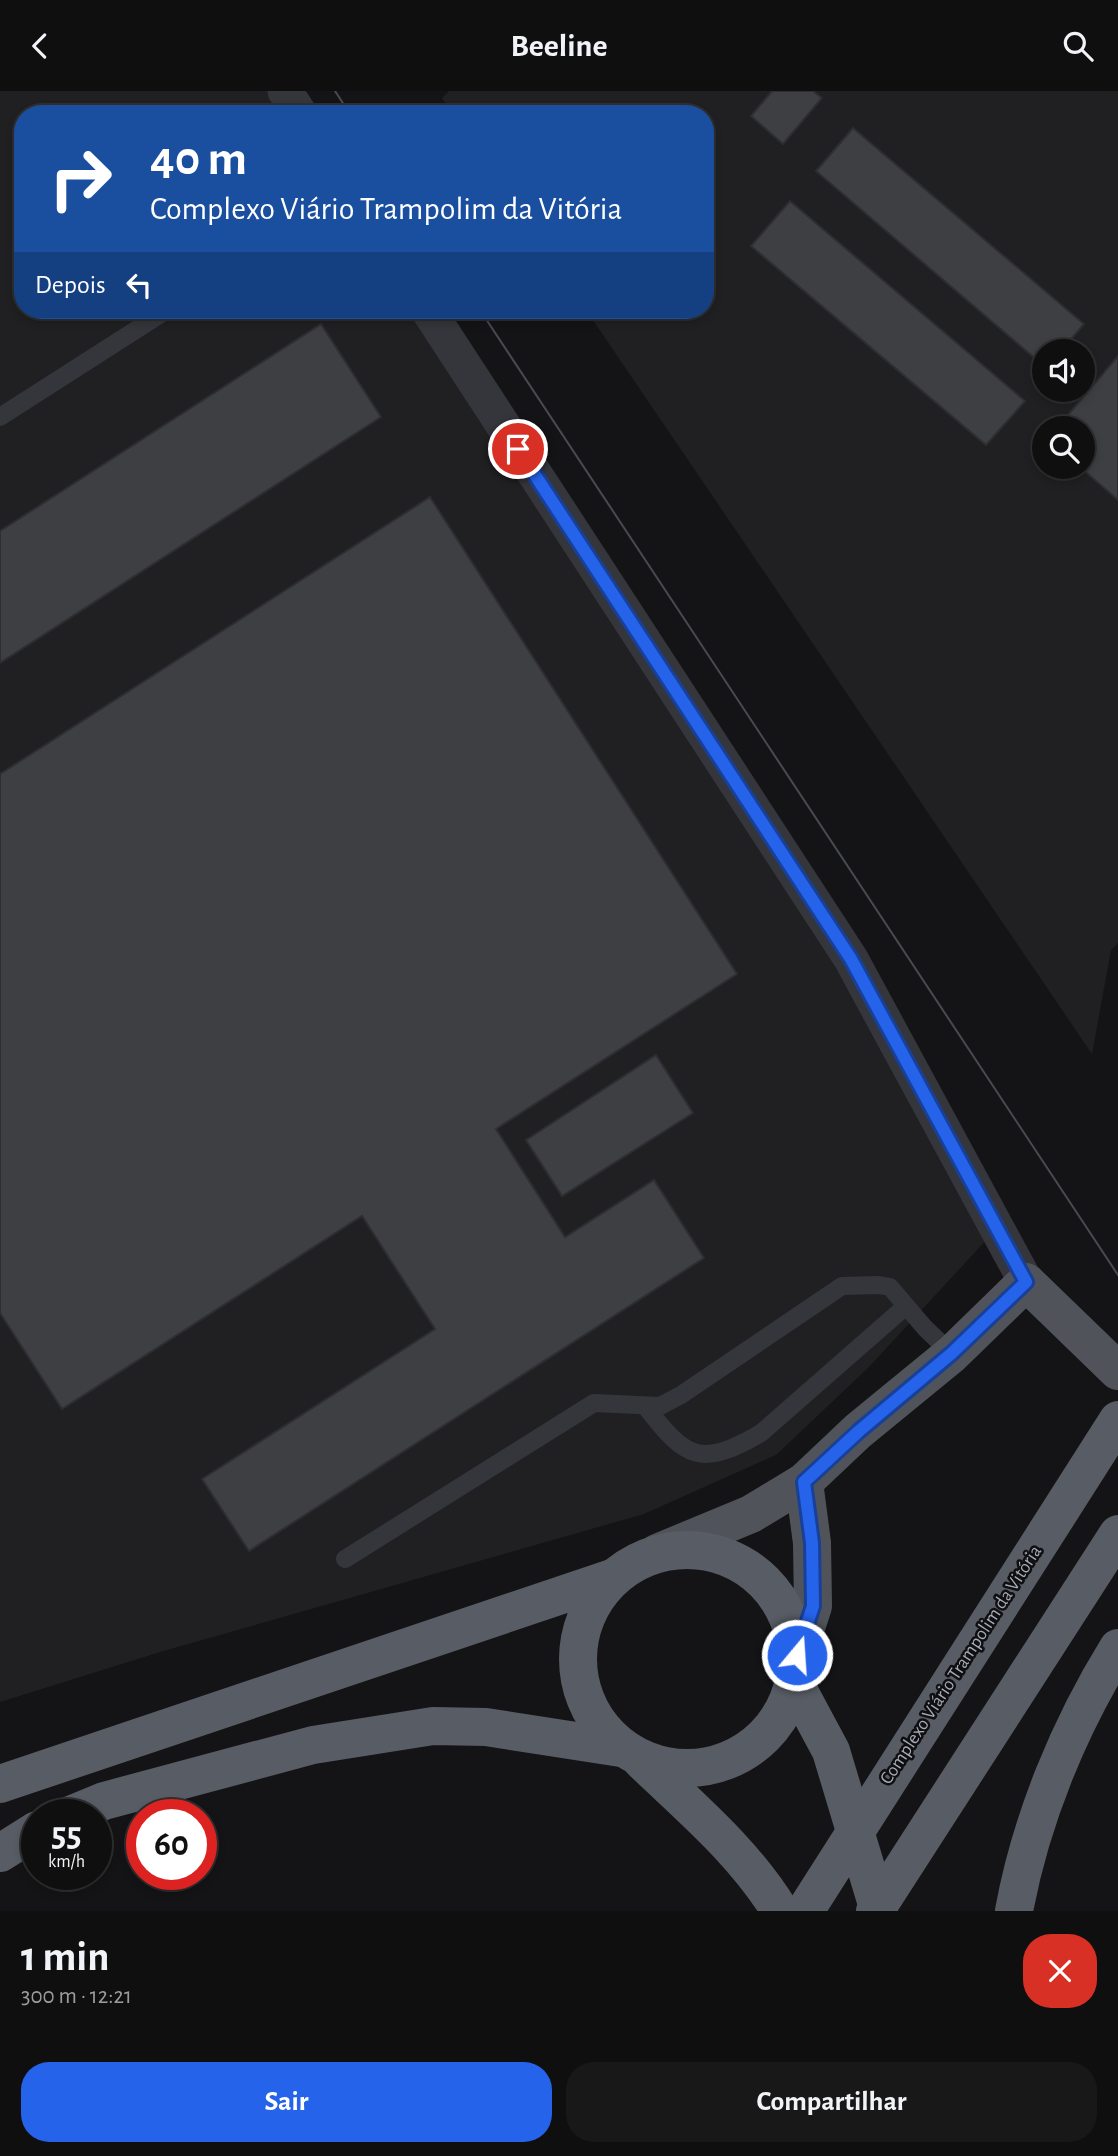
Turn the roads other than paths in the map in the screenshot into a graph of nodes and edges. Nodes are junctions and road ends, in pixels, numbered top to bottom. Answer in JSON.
{"nodes":[{"id":1,"x":153,"y":319,"type":"edge"},
{"id":2,"x":434,"y":319,"type":"edge"},
{"id":3,"x":0,"y":417,"type":"edge"},
{"id":4,"x":1026,"y":1282,"type":"junction"},
{"id":5,"x":905,"y":1306,"type":"junction"},
{"id":6,"x":952,"y":1353,"type":"junction"},
{"id":7,"x":1118,"y":1371,"type":"edge"},
{"id":8,"x":646,"y":1407,"type":"junction"},
{"id":9,"x":1118,"y":1420,"type":"edge"},
{"id":10,"x":804,"y":1482,"type":"junction"},
{"id":11,"x":1118,"y":1534,"type":"edge"},
{"id":12,"x":657,"y":1553,"type":"junction"},
{"id":13,"x":345,"y":1559,"type":"dead end"},
{"id":14,"x":612,"y":1578,"type":"junction"},
{"id":15,"x":1118,"y":1648,"type":"edge"},
{"id":16,"x":796,"y":1669,"type":"junction"},
{"id":17,"x":631,"y":1753,"type":"junction"},
{"id":18,"x":0,"y":1784,"type":"edge"},
{"id":19,"x":112,"y":1800,"type":"edge"},
{"id":20,"x":21,"y":1841,"type":"edge"},
{"id":21,"x":0,"y":1853,"type":"edge"},
{"id":22,"x":780,"y":1911,"type":"edge"},
{"id":23,"x":805,"y":1911,"type":"edge"},
{"id":24,"x":877,"y":1911,"type":"edge"},
{"id":25,"x":1014,"y":1911,"type":"edge"}],
"edges":[{"from":1,"to":3,"type":"lane"},
{"from":2,"to":4,"type":"street"},
{"from":4,"to":6,"type":"main road"},
{"from":4,"to":7,"type":"main road"},
{"from":5,"to":6,"type":"lane"},
{"from":5,"to":8,"type":"lane"},
{"from":5,"to":8,"type":"lane"},
{"from":6,"to":10,"type":"main road"},
{"from":8,"to":13,"type":"lane"},
{"from":9,"to":23,"type":"highway","name":"Complexo Viário Trampolim da Vitória","bridge":true},
{"from":10,"to":12,"type":"main road"},
{"from":10,"to":16,"type":"main road"},
{"from":11,"to":24,"type":"highway","bridge":true},
{"from":12,"to":14,"type":"highway"},
{"from":12,"to":16,"type":"highway"},
{"from":14,"to":17,"type":"highway"},
{"from":14,"to":18,"type":"highway"},
{"from":15,"to":25,"type":"highway"},
{"from":16,"to":17,"type":"highway"},
{"from":16,"to":24,"type":"highway"},
{"from":17,"to":19,"type":"highway"},
{"from":17,"to":22,"type":"highway"},
{"from":20,"to":21,"type":"highway"}]}
